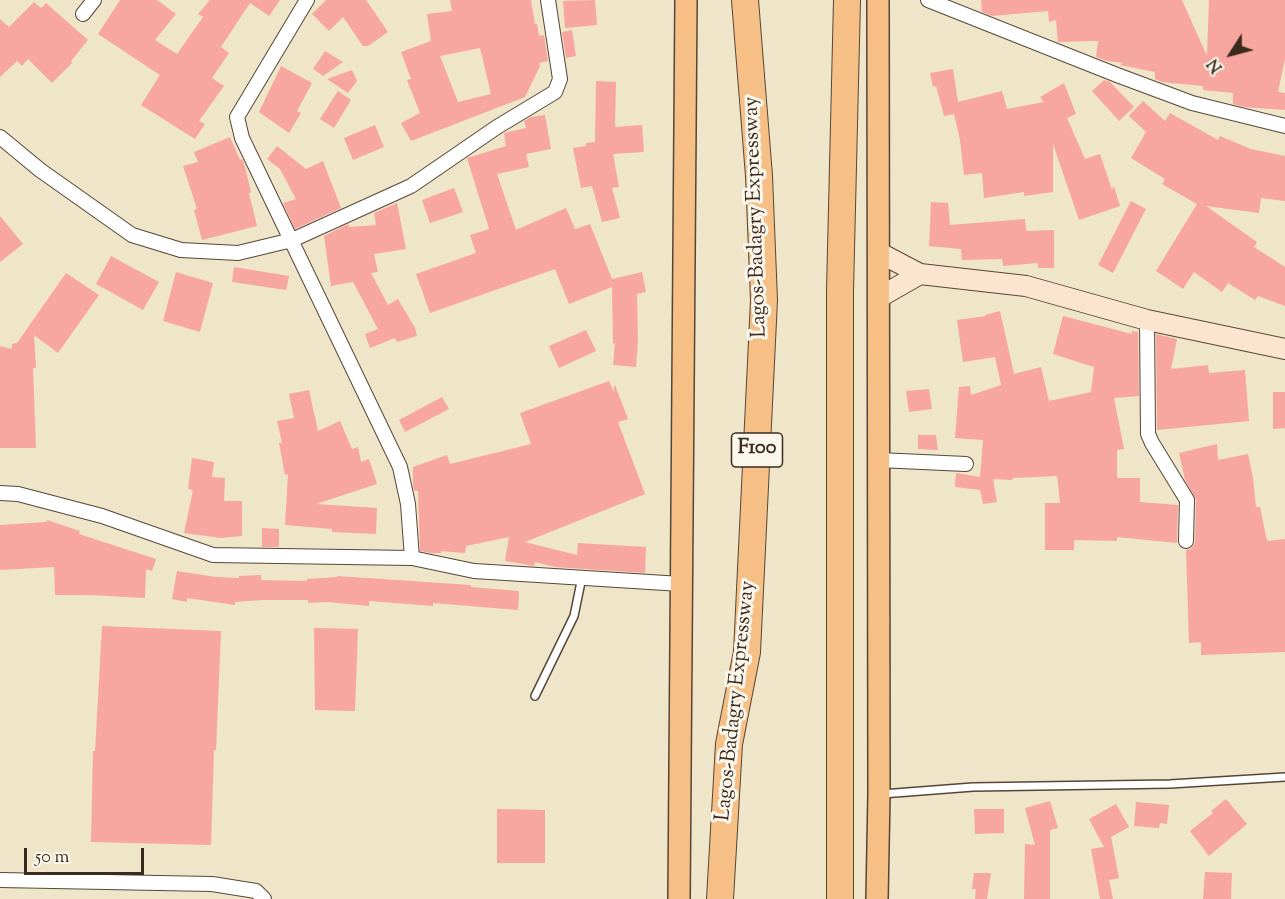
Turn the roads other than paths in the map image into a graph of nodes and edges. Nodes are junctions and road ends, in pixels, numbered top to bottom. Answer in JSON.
{"nodes":[{"id":1,"x":94,"y":0,"type":"edge"},
{"id":2,"x":308,"y":0,"type":"edge"},
{"id":3,"x":548,"y":0,"type":"edge"},
{"id":4,"x":686,"y":0,"type":"edge"},
{"id":5,"x":745,"y":0,"type":"edge"},
{"id":6,"x":847,"y":0,"type":"edge"},
{"id":7,"x":878,"y":0,"type":"edge"},
{"id":8,"x":928,"y":0,"type":"edge"},
{"id":9,"x":83,"y":14,"type":"dead end"},
{"id":10,"x":1285,"y":126,"type":"edge"},
{"id":11,"x":0,"y":137,"type":"edge"},
{"id":12,"x":292,"y":240,"type":"junction"},
{"id":13,"x":878,"y":252,"type":"junction"},
{"id":14,"x":921,"y":274,"type":"junction"},
{"id":15,"x":878,"y":298,"type":"junction"},
{"id":16,"x":1147,"y":320,"type":"junction"},
{"id":17,"x":1285,"y":349,"type":"edge"},
{"id":18,"x":878,"y":460,"type":"junction"},
{"id":19,"x":966,"y":465,"type":"dead end"},
{"id":20,"x":0,"y":494,"type":"edge"},
{"id":21,"x":1186,"y":541,"type":"dead end"},
{"id":22,"x":412,"y":558,"type":"junction"},
{"id":23,"x":582,"y":577,"type":"junction"},
{"id":24,"x":681,"y":584,"type":"junction"},
{"id":25,"x":535,"y":696,"type":"dead end"},
{"id":26,"x":1285,"y":777,"type":"edge"},
{"id":27,"x":879,"y":794,"type":"junction"},
{"id":28,"x":0,"y":880,"type":"edge"},
{"id":29,"x":264,"y":899,"type":"edge"},
{"id":30,"x":679,"y":899,"type":"edge"},
{"id":31,"x":720,"y":899,"type":"edge"},
{"id":32,"x":840,"y":899,"type":"edge"},
{"id":33,"x":877,"y":899,"type":"edge"}],
"edges":[{"from":1,"to":9,"type":"street"},
{"from":2,"to":12,"type":"street"},
{"from":3,"to":12,"type":"street"},
{"from":4,"to":24,"type":"main road"},
{"from":5,"to":31,"type":"highway","name":"Lagos-Badagry Expressway","number":"F100"},
{"from":6,"to":32,"type":"highway"},
{"from":7,"to":13,"type":"main road"},
{"from":8,"to":10,"type":"street"},
{"from":11,"to":12,"type":"street"},
{"from":12,"to":22,"type":"street"},
{"from":13,"to":14,"type":"main road"},
{"from":13,"to":15,"type":"main road"},
{"from":14,"to":15,"type":"main road"},
{"from":14,"to":16,"type":"main road"},
{"from":15,"to":18,"type":"main road"},
{"from":16,"to":17,"type":"main road"},
{"from":16,"to":21,"type":"street"},
{"from":18,"to":19,"type":"street"},
{"from":18,"to":27,"type":"main road"},
{"from":20,"to":22,"type":"street"},
{"from":22,"to":23,"type":"street"},
{"from":23,"to":24,"type":"street"},
{"from":23,"to":25,"type":"lane"},
{"from":24,"to":30,"type":"main road"},
{"from":26,"to":27,"type":"lane"},
{"from":27,"to":33,"type":"main road"},
{"from":28,"to":29,"type":"street"}]}
